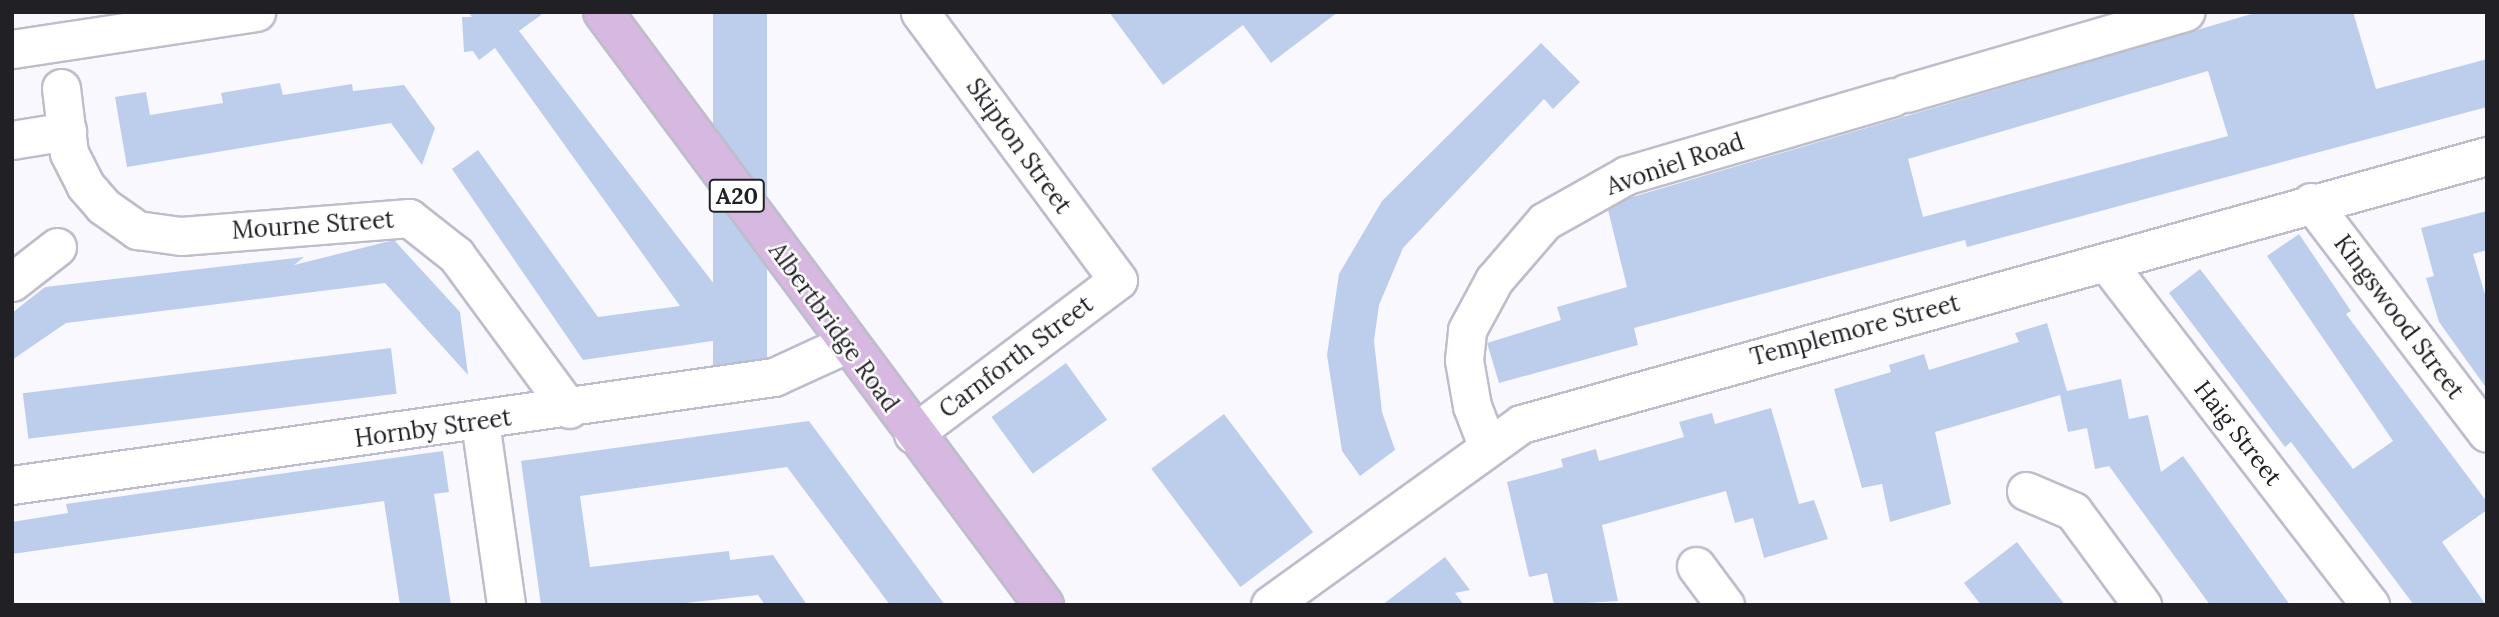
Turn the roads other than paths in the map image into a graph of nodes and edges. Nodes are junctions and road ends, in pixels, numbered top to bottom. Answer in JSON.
{"nodes":[{"id":1,"x":256,"y":12,"type":"edge"},
{"id":2,"x":603,"y":12,"type":"edge"},
{"id":3,"x":920,"y":12,"type":"edge"},
{"id":4,"x":2185,"y":12,"type":"edge"},
{"id":5,"x":12,"y":49,"type":"edge"},
{"id":6,"x":61,"y":88,"type":"dead end"},
{"id":7,"x":67,"y":131,"type":"junction"},
{"id":8,"x":12,"y":140,"type":"edge"},
{"id":9,"x":2487,"y":156,"type":"edge"},
{"id":10,"x":2311,"y":201,"type":"junction"},
{"id":11,"x":57,"y":247,"type":"dead end"},
{"id":12,"x":2106,"y":262,"type":"junction"},
{"id":13,"x":1118,"y":280,"type":"joint"},
{"id":14,"x":12,"y":282,"type":"edge"},
{"id":15,"x":846,"y":344,"type":"junction"},
{"id":16,"x":569,"y":409,"type":"junction"},
{"id":17,"x":480,"y":422,"type":"junction"},
{"id":18,"x":2487,"y":433,"type":"edge"},
{"id":19,"x":913,"y":434,"type":"junction"},
{"id":20,"x":1487,"y":445,"type":"junction"},
{"id":21,"x":12,"y":485,"type":"edge"},
{"id":22,"x":2026,"y":491,"type":"dead end"},
{"id":23,"x":1696,"y":566,"type":"dead end"},
{"id":24,"x":506,"y":605,"type":"edge"},
{"id":25,"x":1044,"y":605,"type":"edge"},
{"id":26,"x":1270,"y":605,"type":"edge"},
{"id":27,"x":1725,"y":605,"type":"edge"},
{"id":28,"x":2141,"y":605,"type":"edge"},
{"id":29,"x":2370,"y":605,"type":"edge"}],
"edges":[{"from":1,"to":5,"type":"street"},
{"from":2,"to":15,"type":"main road","name":"Albertbridge Road","number":"A20"},
{"from":3,"to":13,"type":"street","name":"Skipton Street"},
{"from":4,"to":20,"type":"street","name":"Avoniel Road"},
{"from":6,"to":7,"type":"street","name":"Mourne Street"},
{"from":7,"to":8,"type":"street"},
{"from":7,"to":16,"type":"street","name":"Mourne Street"},
{"from":9,"to":10,"type":"street","name":"Templemore Street"},
{"from":10,"to":12,"type":"street","name":"Templemore Street"},
{"from":10,"to":18,"type":"street","name":"Kingswood Street"},
{"from":11,"to":14,"type":"street"},
{"from":12,"to":20,"type":"street","name":"Templemore Street"},
{"from":12,"to":29,"type":"street","name":"Haig Street"},
{"from":13,"to":19,"type":"street","name":"Carnforth Street"},
{"from":15,"to":16,"type":"street","name":"Hornby Street"},
{"from":15,"to":19,"type":"main road","name":"Albertbridge Road","number":"A20"},
{"from":16,"to":17,"type":"street","name":"Hornby Street"},
{"from":17,"to":21,"type":"street","name":"Hornby Street"},
{"from":17,"to":24,"type":"street"},
{"from":19,"to":25,"type":"main road","name":"Albertbridge Road","number":"A20"},
{"from":20,"to":26,"type":"street","name":"Templemore Street"},
{"from":22,"to":28,"type":"street"},
{"from":23,"to":27,"type":"street"}]}
